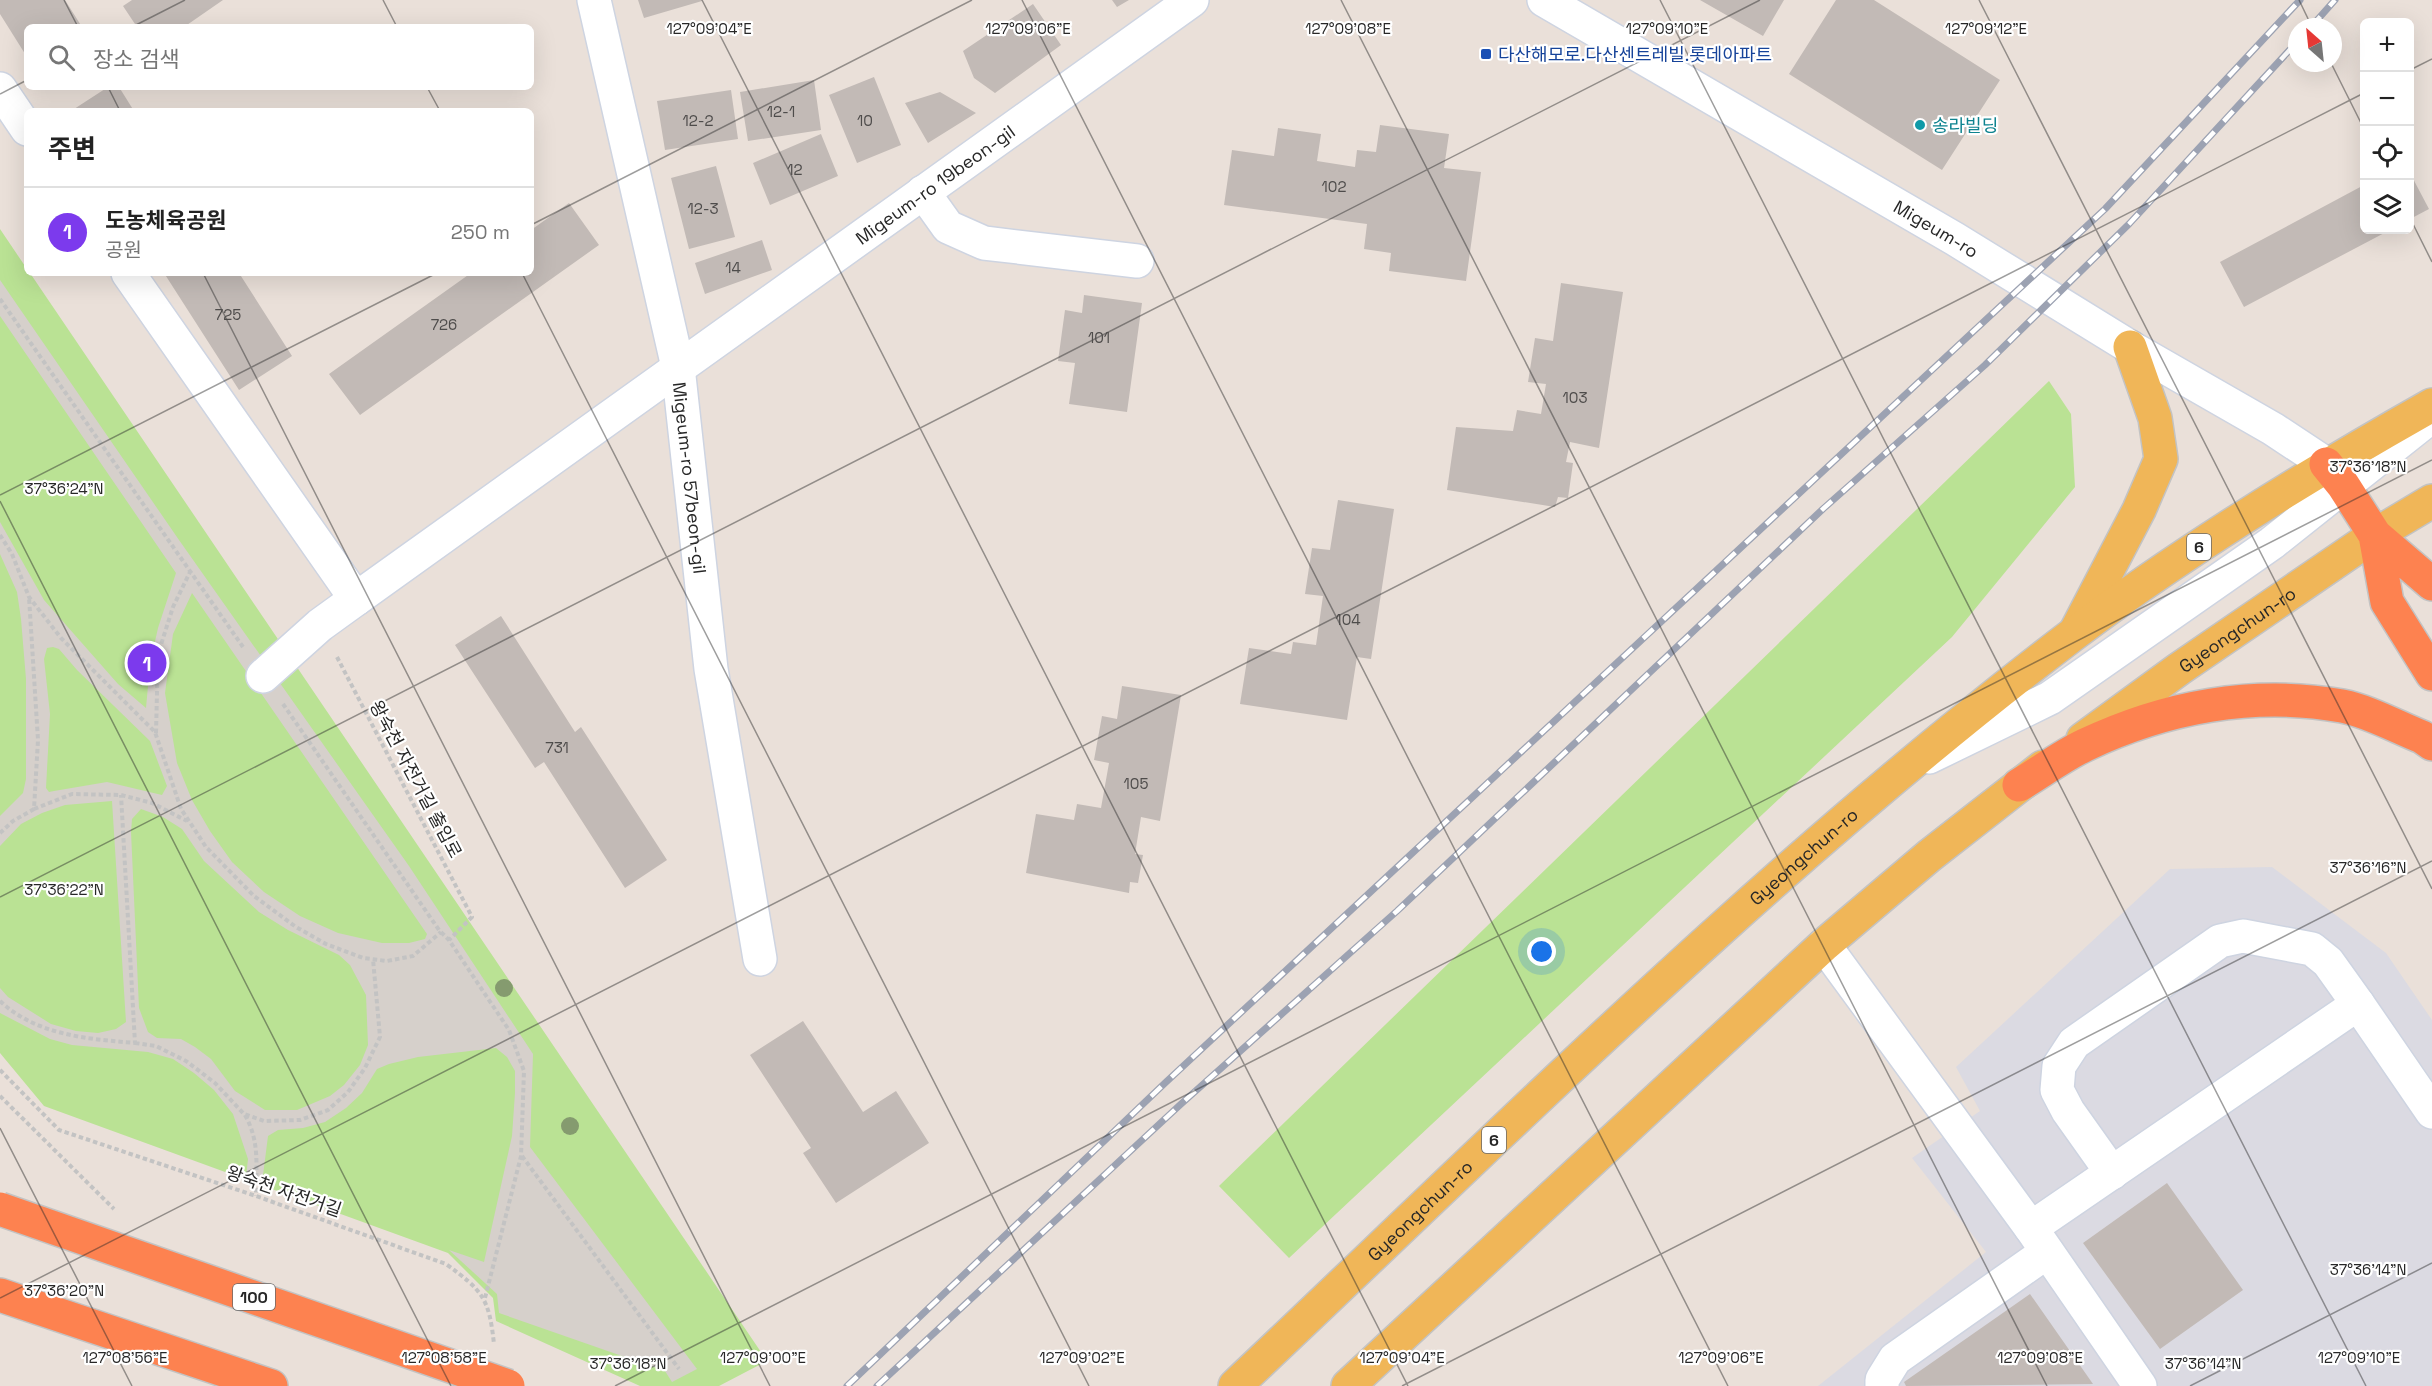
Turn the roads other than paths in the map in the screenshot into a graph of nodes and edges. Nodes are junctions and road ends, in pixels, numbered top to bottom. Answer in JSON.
{"nodes":[{"id":1,"x":594,"y":0,"type":"edge"},
{"id":2,"x":1192,"y":0,"type":"edge"},
{"id":3,"x":1544,"y":0,"type":"edge"},
{"id":4,"x":0,"y":89,"type":"edge"},
{"id":5,"x":24,"y":125,"type":"edge"},
{"id":6,"x":923,"y":192,"type":"junction"},
{"id":7,"x":1137,"y":261,"type":"dead end"},
{"id":8,"x":130,"y":276,"type":"edge"},
{"id":9,"x":2130,"y":347,"type":"junction"},
{"id":10,"x":678,"y":367,"type":"junction"},
{"id":11,"x":2432,"y":405,"type":"edge"},
{"id":12,"x":2432,"y":416,"type":"edge"},
{"id":13,"x":2335,"y":475,"type":"junction"},
{"id":14,"x":2432,"y":501,"type":"edge"},
{"id":15,"x":2375,"y":535,"type":"junction"},
{"id":16,"x":2432,"y":584,"type":"edge"},
{"id":17,"x":356,"y":599,"type":"junction"},
{"id":18,"x":2074,"y":634,"type":"junction"},
{"id":19,"x":2432,"y":674,"type":"edge"},
{"id":20,"x":263,"y":676,"type":"road end"},
{"id":21,"x":2432,"y":744,"type":"edge"},
{"id":22,"x":1902,"y":771,"type":"junction"},
{"id":23,"x":2019,"y":785,"type":"junction"},
{"id":24,"x":1824,"y":945,"type":"junction"},
{"id":25,"x":760,"y":959,"type":"dead end"},
{"id":26,"x":2358,"y":1004,"type":"junction"},
{"id":27,"x":2432,"y":1112,"type":"edge"},
{"id":28,"x":2112,"y":1173,"type":"junction"},
{"id":29,"x":0,"y":1209,"type":"edge"},
{"id":30,"x":2039,"y":1240,"type":"junction"},
{"id":31,"x":0,"y":1295,"type":"edge"},
{"id":32,"x":2129,"y":1382,"type":"edge"},
{"id":33,"x":271,"y":1386,"type":"edge"},
{"id":34,"x":508,"y":1386,"type":"edge"},
{"id":35,"x":1235,"y":1386,"type":"edge"},
{"id":36,"x":1348,"y":1386,"type":"edge"},
{"id":37,"x":1882,"y":1386,"type":"edge"}],
"edges":[{"from":1,"to":10,"type":"street","name":"Migeum-ro 57beon-gil"},
{"from":2,"to":6,"type":"street","name":"Migeum-ro 19beon-gil"},
{"from":3,"to":9,"type":"street","name":"Migeum-ro"},
{"from":4,"to":5,"type":"street"},
{"from":6,"to":7,"type":"street"},
{"from":6,"to":10,"type":"street","name":"Migeum-ro 19beon-gil"},
{"from":8,"to":17,"type":"street"},
{"from":9,"to":13,"type":"street","name":"Migeum-ro"},
{"from":9,"to":18,"type":"main road"},
{"from":10,"to":17,"type":"street","name":"Migeum-ro 19beon-gil"},
{"from":10,"to":25,"type":"street","name":"Migeum-ro 57beon-gil"},
{"from":11,"to":13,"type":"main road","name":"Gyeongchun-ro","number":"6"},
{"from":12,"to":13,"type":"street"},
{"from":13,"to":15,"type":"highway"},
{"from":13,"to":18,"type":"main road","name":"Gyeongchun-ro","number":"6"},
{"from":13,"to":22,"type":"street"},
{"from":14,"to":15,"type":"main road","name":"Gyeongchun-ro"},
{"from":15,"to":16,"type":"highway"},
{"from":15,"to":19,"type":"highway"},
{"from":15,"to":23,"type":"main road","name":"Gyeongchun-ro"},
{"from":17,"to":20,"type":"street","name":"Migeum-ro 19beon-gil"},
{"from":18,"to":22,"type":"main road","name":"Gyeongchun-ro","number":"6"},
{"from":21,"to":23,"type":"highway"},
{"from":22,"to":35,"type":"main road","name":"Gyeongchun-ro","number":"6"},
{"from":23,"to":24,"type":"main road","name":"Gyeongchun-ro"},
{"from":24,"to":30,"type":"street"},
{"from":24,"to":36,"type":"main road","name":"Gyeongchun-ro"},
{"from":26,"to":27,"type":"street"},
{"from":26,"to":28,"type":"street"},
{"from":26,"to":28,"type":"street"},
{"from":28,"to":30,"type":"street"},
{"from":29,"to":34,"type":"highway","number":"100","bridge":true},
{"from":30,"to":32,"type":"street"},
{"from":30,"to":37,"type":"street"},
{"from":31,"to":33,"type":"highway"}]}
